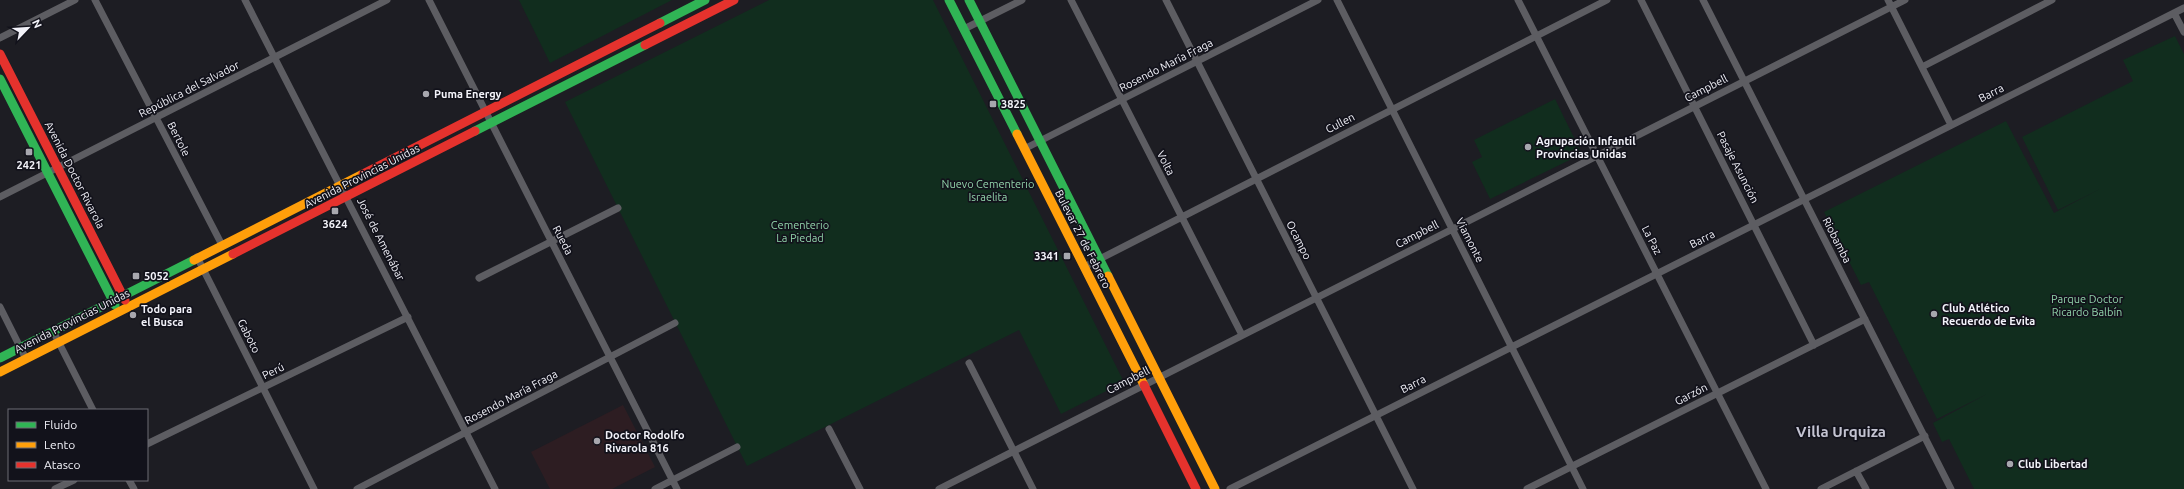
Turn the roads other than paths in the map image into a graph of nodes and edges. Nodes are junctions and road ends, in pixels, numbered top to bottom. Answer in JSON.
{"nodes":[{"id":1,"x":75,"y":0,"type":"edge"},
{"id":2,"x":95,"y":0,"type":"edge"},
{"id":3,"x":245,"y":0,"type":"edge"},
{"id":4,"x":387,"y":0,"type":"edge"},
{"id":5,"x":429,"y":0,"type":"edge"},
{"id":6,"x":705,"y":0,"type":"edge"},
{"id":7,"x":734,"y":0,"type":"edge"},
{"id":8,"x":949,"y":0,"type":"edge"},
{"id":9,"x":969,"y":0,"type":"edge"},
{"id":10,"x":1022,"y":0,"type":"edge"},
{"id":11,"x":1070,"y":0,"type":"edge"},
{"id":12,"x":1166,"y":0,"type":"edge"},
{"id":13,"x":1318,"y":0,"type":"edge"},
{"id":14,"x":1337,"y":0,"type":"edge"},
{"id":15,"x":1518,"y":0,"type":"edge"},
{"id":16,"x":1607,"y":0,"type":"edge"},
{"id":17,"x":1641,"y":0,"type":"edge"},
{"id":18,"x":1703,"y":0,"type":"edge"},
{"id":19,"x":1905,"y":0,"type":"edge"},
{"id":20,"x":2052,"y":0,"type":"edge"},
{"id":21,"x":1890,"y":3,"type":"edge"},
{"id":22,"x":2184,"y":8,"type":"edge"},
{"id":23,"x":2174,"y":13,"type":"junction"},
{"id":24,"x":980,"y":21,"type":"junction"},
{"id":25,"x":964,"y":30,"type":"junction"},
{"id":26,"x":2184,"y":32,"type":"edge"},
{"id":27,"x":1536,"y":36,"type":"junction"},
{"id":28,"x":0,"y":38,"type":"edge"},
{"id":29,"x":0,"y":54,"type":"edge"},
{"id":30,"x":275,"y":57,"type":"junction"},
{"id":31,"x":1197,"y":61,"type":"junction"},
{"id":32,"x":1922,"y":67,"type":"junction"},
{"id":33,"x":0,"y":79,"type":"edge"},
{"id":34,"x":1744,"y":81,"type":"junction"},
{"id":35,"x":1121,"y":100,"type":"junction"},
{"id":36,"x":1695,"y":106,"type":"junction"},
{"id":37,"x":1392,"y":109,"type":"junction"},
{"id":38,"x":486,"y":112,"type":"junction"},
{"id":39,"x":156,"y":118,"type":"junction"},
{"id":40,"x":492,"y":124,"type":"junction"},
{"id":41,"x":1951,"y":125,"type":"junction"},
{"id":42,"x":1040,"y":141,"type":"junction"},
{"id":43,"x":1024,"y":149,"type":"junction"},
{"id":44,"x":1596,"y":156,"type":"junction"},
{"id":45,"x":58,"y":168,"type":"junction"},
{"id":46,"x":48,"y":173,"type":"junction"},
{"id":47,"x":1256,"y":179,"type":"junction"},
{"id":48,"x":341,"y":185,"type":"junction"},
{"id":49,"x":0,"y":197,"type":"edge"},
{"id":50,"x":347,"y":197,"type":"junction"},
{"id":51,"x":1804,"y":200,"type":"junction"},
{"id":52,"x":618,"y":208,"type":"dead end"},
{"id":53,"x":1181,"y":217,"type":"junction"},
{"id":54,"x":1754,"y":225,"type":"junction"},
{"id":55,"x":1452,"y":229,"type":"junction"},
{"id":56,"x":552,"y":241,"type":"junction"},
{"id":57,"x":222,"y":245,"type":"junction"},
{"id":58,"x":197,"y":257,"type":"junction"},
{"id":59,"x":1099,"y":259,"type":"junction"},
{"id":60,"x":1084,"y":267,"type":"junction"},
{"id":61,"x":202,"y":269,"type":"junction"},
{"id":62,"x":1657,"y":274,"type":"junction"},
{"id":63,"x":479,"y":278,"type":"dead end"},
{"id":64,"x":122,"y":294,"type":"junction"},
{"id":65,"x":1316,"y":297,"type":"junction"},
{"id":66,"x":113,"y":300,"type":"junction"},
{"id":67,"x":128,"y":306,"type":"junction"},
{"id":68,"x":0,"y":308,"type":"edge"},
{"id":69,"x":118,"y":311,"type":"junction"},
{"id":70,"x":408,"y":317,"type":"junction"},
{"id":71,"x":1865,"y":319,"type":"junction"},
{"id":72,"x":675,"y":322,"type":"dead end"},
{"id":73,"x":53,"y":331,"type":"junction"},
{"id":74,"x":1242,"y":335,"type":"junction"},
{"id":75,"x":58,"y":342,"type":"junction"},
{"id":76,"x":1814,"y":345,"type":"junction"},
{"id":77,"x":21,"y":347,"type":"junction"},
{"id":78,"x":1512,"y":347,"type":"junction"},
{"id":79,"x":610,"y":357,"type":"junction"},
{"id":80,"x":0,"y":358,"type":"edge"},
{"id":81,"x":26,"y":359,"type":"junction"},
{"id":82,"x":969,"y":363,"type":"dead end"},
{"id":83,"x":0,"y":372,"type":"edge"},
{"id":84,"x":1159,"y":377,"type":"junction"},
{"id":85,"x":1144,"y":385,"type":"junction"},
{"id":86,"x":263,"y":388,"type":"junction"},
{"id":87,"x":1718,"y":393,"type":"junction"},
{"id":88,"x":92,"y":409,"type":"edge"},
{"id":89,"x":1376,"y":415,"type":"junction"},
{"id":90,"x":829,"y":429,"type":"dead end"},
{"id":91,"x":467,"y":433,"type":"junction"},
{"id":92,"x":1925,"y":436,"type":"junction"},
{"id":93,"x":148,"y":444,"type":"edge"},
{"id":94,"x":737,"y":447,"type":"dead end"},
{"id":95,"x":1014,"y":451,"type":"junction"},
{"id":96,"x":1572,"y":466,"type":"junction"},
{"id":97,"x":1856,"y":471,"type":"junction"},
{"id":98,"x":672,"y":480,"type":"junction"},
{"id":99,"x":72,"y":481,"type":"edge"},
{"id":100,"x":55,"y":489,"type":"edge"},
{"id":101,"x":314,"y":489,"type":"edge"},
{"id":102,"x":357,"y":489,"type":"edge"},
{"id":103,"x":496,"y":489,"type":"edge"},
{"id":104,"x":655,"y":489,"type":"edge"},
{"id":105,"x":677,"y":489,"type":"edge"},
{"id":106,"x":860,"y":489,"type":"edge"},
{"id":107,"x":939,"y":489,"type":"edge"},
{"id":108,"x":1033,"y":489,"type":"edge"},
{"id":109,"x":1196,"y":489,"type":"edge"},
{"id":110,"x":1215,"y":489,"type":"edge"},
{"id":111,"x":1230,"y":489,"type":"edge"},
{"id":112,"x":1413,"y":489,"type":"edge"},
{"id":113,"x":1526,"y":489,"type":"edge"},
{"id":114,"x":1584,"y":489,"type":"edge"},
{"id":115,"x":1766,"y":489,"type":"edge"},
{"id":116,"x":1821,"y":489,"type":"edge"},
{"id":117,"x":1866,"y":489,"type":"edge"},
{"id":118,"x":1951,"y":489,"type":"edge"}],
"edges":[{"from":1,"to":28,"type":"street"},
{"from":2,"to":39,"type":"street","name":"Bertole"},
{"from":3,"to":30,"type":"street","name":"José de Amenábar"},
{"from":4,"to":30,"type":"street","name":"República del Salvador"},
{"from":5,"to":38,"type":"street","name":"Rueda"},
{"from":6,"to":38,"type":"main road","name":"Avenida Provincias Unidas"},
{"from":7,"to":40,"type":"main road","name":"Avenida Provincias Unidas"},
{"from":8,"to":25,"type":"main road","name":"Bulevar 27 de Febrero"},
{"from":9,"to":24,"type":"main road","name":"Bulevar 27 de Febrero"},
{"from":10,"to":24,"type":"street"},
{"from":11,"to":35,"type":"street","name":"Volta"},
{"from":12,"to":31,"type":"street","name":"Ocampo"},
{"from":13,"to":31,"type":"street","name":"Rosendo María Fraga"},
{"from":14,"to":37,"type":"street","name":"Viamonte"},
{"from":15,"to":27,"type":"street","name":"La Paz"},
{"from":16,"to":27,"type":"street","name":"Cullen"},
{"from":17,"to":36,"type":"street","name":"Pasaje Asunción"},
{"from":18,"to":34,"type":"street","name":"Riobamba"},
{"from":19,"to":21,"type":"street","name":"Campbell"},
{"from":20,"to":32,"type":"street"},
{"from":21,"to":32,"type":"street"},
{"from":21,"to":34,"type":"street","name":"Campbell"},
{"from":22,"to":23,"type":"street","name":"Barra"},
{"from":23,"to":26,"type":"street"},
{"from":23,"to":41,"type":"street","name":"Barra"},
{"from":24,"to":25,"type":"street"},
{"from":24,"to":42,"type":"main road","name":"Bulevar 27 de Febrero"},
{"from":25,"to":43,"type":"main road","name":"Bulevar 27 de Febrero"},
{"from":27,"to":37,"type":"street","name":"Cullen"},
{"from":27,"to":44,"type":"street","name":"La Paz"},
{"from":29,"to":45,"type":"main road","name":"Avenida Doctor Rivarola"},
{"from":30,"to":39,"type":"street","name":"República del Salvador"},
{"from":30,"to":48,"type":"street","name":"José de Amenábar"},
{"from":31,"to":35,"type":"street","name":"Rosendo María Fraga"},
{"from":31,"to":47,"type":"street","name":"Ocampo"},
{"from":32,"to":41,"type":"street"},
{"from":33,"to":46,"type":"main road"},
{"from":34,"to":36,"type":"street","name":"Campbell"},
{"from":34,"to":51,"type":"street","name":"Riobamba"},
{"from":35,"to":42,"type":"street","name":"Rosendo María Fraga"},
{"from":35,"to":53,"type":"street","name":"Volta"},
{"from":36,"to":44,"type":"street","name":"Campbell"},
{"from":36,"to":54,"type":"street","name":"Pasaje Asunción"},
{"from":37,"to":47,"type":"street","name":"Cullen"},
{"from":37,"to":55,"type":"street","name":"Viamonte"},
{"from":38,"to":40,"type":"street","name":"Rueda"},
{"from":38,"to":48,"type":"main road","name":"Avenida Provincias Unidas"},
{"from":39,"to":45,"type":"street","name":"República del Salvador"},
{"from":39,"to":57,"type":"street","name":"Bertole"},
{"from":40,"to":50,"type":"main road","name":"Avenida Provincias Unidas"},
{"from":40,"to":56,"type":"street","name":"Rueda"},
{"from":41,"to":51,"type":"street","name":"Barra"},
{"from":42,"to":43,"type":"street","name":"Rosendo María Fraga"},
{"from":42,"to":59,"type":"main road","name":"Bulevar 27 de Febrero"},
{"from":43,"to":60,"type":"main road","name":"Bulevar 27 de Febrero"},
{"from":44,"to":55,"type":"street","name":"Campbell"},
{"from":44,"to":62,"type":"street","name":"La Paz"},
{"from":45,"to":46,"type":"street","name":"República del Salvador"},
{"from":45,"to":64,"type":"main road","name":"Avenida Doctor Rivarola"},
{"from":46,"to":49,"type":"street","name":"República del Salvador"},
{"from":46,"to":66,"type":"main road"},
{"from":47,"to":53,"type":"street","name":"Cullen"},
{"from":47,"to":65,"type":"street","name":"Ocampo"},
{"from":48,"to":50,"type":"street","name":"José de Amenábar"},
{"from":48,"to":57,"type":"main road","name":"Avenida Provincias Unidas"},
{"from":50,"to":61,"type":"main road","name":"Avenida Provincias Unidas"},
{"from":50,"to":70,"type":"street","name":"José de Amenábar"},
{"from":51,"to":54,"type":"street","name":"Barra"},
{"from":51,"to":71,"type":"street","name":"Riobamba"},
{"from":52,"to":56,"type":"street"},
{"from":53,"to":59,"type":"street","name":"Cullen"},
{"from":53,"to":74,"type":"street","name":"Volta"},
{"from":54,"to":62,"type":"street","name":"Barra"},
{"from":54,"to":76,"type":"street","name":"Pasaje Asunción"},
{"from":55,"to":65,"type":"street","name":"Campbell"},
{"from":55,"to":78,"type":"street","name":"Viamonte"},
{"from":56,"to":63,"type":"street"},
{"from":56,"to":79,"type":"street","name":"Rueda"},
{"from":57,"to":58,"type":"main road","name":"Avenida Provincias Unidas"},
{"from":58,"to":61,"type":"street","name":"Gaboto"},
{"from":58,"to":64,"type":"main road","name":"Avenida Provincias Unidas"},
{"from":59,"to":60,"type":"street","name":"Cullen"},
{"from":59,"to":84,"type":"main road","name":"Bulevar 27 de Febrero"},
{"from":60,"to":85,"type":"main road","name":"Bulevar 27 de Febrero"},
{"from":61,"to":67,"type":"main road","name":"Avenida Provincias Unidas"},
{"from":61,"to":86,"type":"street","name":"Gaboto"},
{"from":62,"to":78,"type":"street","name":"Barra"},
{"from":62,"to":87,"type":"street","name":"La Paz"},
{"from":64,"to":66,"type":"main road","name":"Avenida Provincias Unidas"},
{"from":64,"to":67,"type":"main road","name":"Avenida Doctor Rivarola"},
{"from":65,"to":74,"type":"street","name":"Campbell"},
{"from":65,"to":89,"type":"street","name":"Ocampo"},
{"from":66,"to":69,"type":"main road"},
{"from":66,"to":73,"type":"main road","name":"Avenida Provincias Unidas"},
{"from":67,"to":69,"type":"main road","name":"Avenida Provincias Unidas"},
{"from":68,"to":77,"type":"street"},
{"from":69,"to":75,"type":"main road","name":"Avenida Provincias Unidas"},
{"from":70,"to":86,"type":"street","name":"Perú"},
{"from":70,"to":91,"type":"street","name":"José de Amenábar"},
{"from":71,"to":76,"type":"street","name":"Garzón"},
{"from":71,"to":92,"type":"street","name":"Riobamba"},
{"from":72,"to":79,"type":"street","name":"Rosendo María Fraga"},
{"from":73,"to":75,"type":"street"},
{"from":73,"to":77,"type":"main road","name":"Avenida Provincias Unidas"},
{"from":74,"to":84,"type":"street","name":"Campbell"},
{"from":75,"to":81,"type":"main road","name":"Avenida Provincias Unidas"},
{"from":75,"to":88,"type":"street"},
{"from":76,"to":87,"type":"street","name":"Garzón"},
{"from":77,"to":80,"type":"main road","name":"Avenida Provincias Unidas"},
{"from":77,"to":81,"type":"street"},
{"from":78,"to":89,"type":"street","name":"Barra"},
{"from":78,"to":96,"type":"street","name":"Viamonte"},
{"from":79,"to":91,"type":"street","name":"Rosendo María Fraga"},
{"from":79,"to":98,"type":"street","name":"Rueda"},
{"from":81,"to":83,"type":"main road","name":"Avenida Provincias Unidas"},
{"from":82,"to":95,"type":"street"},
{"from":84,"to":85,"type":"street","name":"Campbell"},
{"from":84,"to":110,"type":"main road","name":"Bulevar 27 de Febrero"},
{"from":85,"to":95,"type":"street","name":"Campbell"},
{"from":85,"to":109,"type":"main road","name":"Bulevar 27 de Febrero"},
{"from":86,"to":93,"type":"street","name":"Perú"},
{"from":86,"to":101,"type":"street","name":"Gaboto"},
{"from":87,"to":96,"type":"street","name":"Garzón"},
{"from":87,"to":115,"type":"street","name":"La Paz"},
{"from":89,"to":111,"type":"street","name":"Barra"},
{"from":89,"to":112,"type":"street","name":"Ocampo"},
{"from":90,"to":106,"type":"street"},
{"from":91,"to":102,"type":"street","name":"Rosendo María Fraga"},
{"from":91,"to":103,"type":"street","name":"José de Amenábar"},
{"from":92,"to":97,"type":"street"},
{"from":92,"to":118,"type":"street","name":"Riobamba"},
{"from":94,"to":98,"type":"street"},
{"from":95,"to":107,"type":"street","name":"Campbell"},
{"from":95,"to":108,"type":"street"},
{"from":96,"to":113,"type":"street","name":"Garzón"},
{"from":96,"to":114,"type":"street","name":"Viamonte"},
{"from":97,"to":116,"type":"street"},
{"from":97,"to":117,"type":"street"},
{"from":98,"to":104,"type":"street"},
{"from":98,"to":105,"type":"street","name":"Rueda"},
{"from":99,"to":100,"type":"street"}]}
